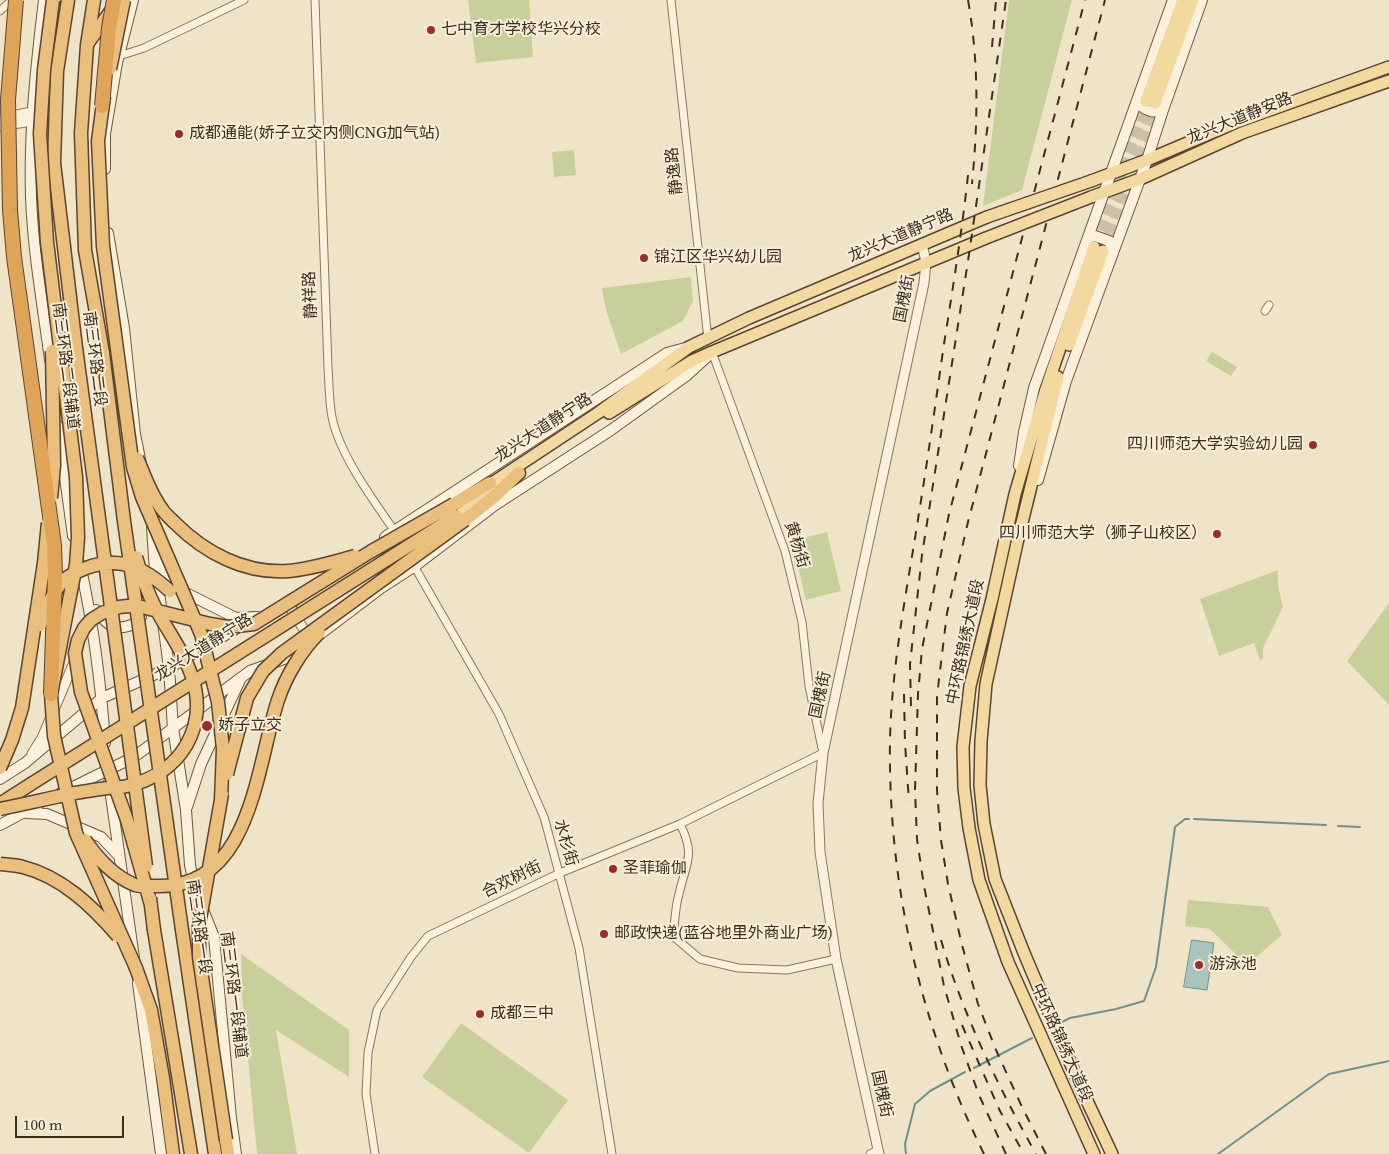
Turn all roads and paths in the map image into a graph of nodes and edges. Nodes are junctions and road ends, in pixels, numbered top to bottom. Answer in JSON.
{"nodes":[{"id":1,"x":14,"y":0,"type":"edge"},
{"id":2,"x":44,"y":0,"type":"edge"},
{"id":3,"x":53,"y":0,"type":"edge"},
{"id":4,"x":68,"y":0,"type":"edge"},
{"id":5,"x":94,"y":0,"type":"edge"},
{"id":6,"x":120,"y":0,"type":"edge"},
{"id":7,"x":132,"y":0,"type":"edge"},
{"id":8,"x":244,"y":0,"type":"edge"},
{"id":9,"x":315,"y":0,"type":"edge"},
{"id":10,"x":670,"y":0,"type":"edge"},
{"id":11,"x":1173,"y":0,"type":"edge"},
{"id":12,"x":1183,"y":0,"type":"edge"},
{"id":13,"x":1193,"y":0,"type":"edge"},
{"id":14,"x":1202,"y":0,"type":"edge"},
{"id":15,"x":0,"y":11,"type":"edge"},
{"id":16,"x":87,"y":45,"type":"junction"},
{"id":17,"x":119,"y":56,"type":"junction"},
{"id":18,"x":1389,"y":68,"type":"edge"},
{"id":19,"x":1389,"y":81,"type":"edge"},
{"id":20,"x":1150,"y":104,"type":"junction"},
{"id":21,"x":102,"y":106,"type":"joint"},
{"id":22,"x":32,"y":116,"type":"junction"},
{"id":23,"x":0,"y":118,"type":"edge"},
{"id":24,"x":0,"y":126,"type":"edge"},
{"id":25,"x":105,"y":134,"type":"junction"},
{"id":26,"x":1147,"y":160,"type":"junction"},
{"id":27,"x":1112,"y":173,"type":"junction"},
{"id":28,"x":1140,"y":179,"type":"junction"},
{"id":29,"x":1105,"y":192,"type":"junction"},
{"id":30,"x":922,"y":244,"type":"junction"},
{"id":31,"x":1100,"y":247,"type":"junction"},
{"id":32,"x":926,"y":262,"type":"junction"},
{"id":33,"x":51,"y":288,"type":"junction"},
{"id":34,"x":708,"y":338,"type":"junction"},
{"id":35,"x":689,"y":347,"type":"junction"},
{"id":36,"x":712,"y":352,"type":"junction"},
{"id":37,"x":126,"y":420,"type":"junction"},
{"id":38,"x":519,"y":473,"type":"joint"},
{"id":39,"x":490,"y":482,"type":"joint"},
{"id":40,"x":459,"y":512,"type":"junction"},
{"id":41,"x":124,"y":521,"type":"junction"},
{"id":42,"x":395,"y":531,"type":"junction"},
{"id":43,"x":153,"y":537,"type":"junction"},
{"id":44,"x":370,"y":552,"type":"junction"},
{"id":45,"x":415,"y":566,"type":"junction"},
{"id":46,"x":155,"y":572,"type":"junction"},
{"id":47,"x":299,"y":589,"type":"junction"},
{"id":48,"x":88,"y":602,"type":"junction"},
{"id":49,"x":338,"y":613,"type":"junction"},
{"id":50,"x":194,"y":616,"type":"junction"},
{"id":51,"x":257,"y":617,"type":"junction"},
{"id":52,"x":90,"y":620,"type":"junction"},
{"id":53,"x":311,"y":642,"type":"junction"},
{"id":54,"x":31,"y":652,"type":"junction"},
{"id":55,"x":169,"y":668,"type":"junction"},
{"id":56,"x":250,"y":671,"type":"junction"},
{"id":57,"x":51,"y":694,"type":"junction"},
{"id":58,"x":102,"y":698,"type":"junction"},
{"id":59,"x":150,"y":705,"type":"joint"},
{"id":60,"x":173,"y":728,"type":"junction"},
{"id":61,"x":823,"y":753,"type":"junction"},
{"id":62,"x":25,"y":763,"type":"junction"},
{"id":63,"x":0,"y":768,"type":"edge"},
{"id":64,"x":107,"y":769,"type":"junction"},
{"id":65,"x":0,"y":779,"type":"edge"},
{"id":66,"x":30,"y":781,"type":"junction"},
{"id":67,"x":0,"y":795,"type":"edge"},
{"id":68,"x":221,"y":800,"type":"junction"},
{"id":69,"x":68,"y":803,"type":"junction"},
{"id":70,"x":0,"y":804,"type":"edge"},
{"id":71,"x":0,"y":809,"type":"edge"},
{"id":72,"x":186,"y":810,"type":"junction"},
{"id":73,"x":20,"y":813,"type":"junction"},
{"id":74,"x":680,"y":824,"type":"junction"},
{"id":75,"x":0,"y":825,"type":"edge"},
{"id":76,"x":118,"y":854,"type":"junction"},
{"id":77,"x":0,"y":864,"type":"edge"},
{"id":78,"x":560,"y":873,"type":"junction"},
{"id":79,"x":151,"y":905,"type":"junction"},
{"id":80,"x":836,"y":959,"type":"junction"},
{"id":81,"x":136,"y":968,"type":"junction"},
{"id":82,"x":876,"y":1153,"type":"edge"},
{"id":83,"x":161,"y":1154,"type":"edge"},
{"id":84,"x":173,"y":1154,"type":"edge"},
{"id":85,"x":191,"y":1154,"type":"edge"},
{"id":86,"x":215,"y":1154,"type":"edge"},
{"id":87,"x":228,"y":1154,"type":"edge"},
{"id":88,"x":236,"y":1154,"type":"edge"},
{"id":89,"x":375,"y":1154,"type":"edge"},
{"id":90,"x":612,"y":1154,"type":"edge"},
{"id":91,"x":1094,"y":1154,"type":"edge"},
{"id":92,"x":1112,"y":1154,"type":"edge"}],
"edges":[{"from":1,"to":15,"type":"street"},
{"from":1,"to":57,"type":"highway","bridge":true},
{"from":2,"to":22,"type":"main road","name":"南三环路二段辅道"},
{"from":3,"to":33,"type":"highway","bridge":true},
{"from":4,"to":79,"type":"highway","name":"南三环路二段","bridge":true},
{"from":5,"to":16,"type":"highway","name":"南三环路二段"},
{"from":6,"to":16,"type":"highway"},
{"from":6,"to":21,"type":"highway","bridge":true},
{"from":6,"to":25,"type":"street"},
{"from":7,"to":17,"type":"main road"},
{"from":8,"to":17,"type":"street"},
{"from":9,"to":42,"type":"street","name":"静祥路"},
{"from":10,"to":34,"type":"street","name":"静逸路"},
{"from":11,"to":20,"type":"main road"},
{"from":12,"to":20,"type":"main road"},
{"from":13,"to":20,"type":"main road"},
{"from":14,"to":20,"type":"main road"},
{"from":16,"to":41,"type":"highway","name":"南三环路二段","bridge":true},
{"from":17,"to":25,"type":"main road"},
{"from":18,"to":26,"type":"main road","name":"龙兴大道静安路"},
{"from":19,"to":28,"type":"main road","name":"龙兴大道静安路"},
{"from":20,"to":26,"type":"main road"},
{"from":20,"to":27,"type":"main road"},
{"from":21,"to":37,"type":"highway","bridge":true},
{"from":22,"to":23,"type":"street"},
{"from":22,"to":24,"type":"street"},
{"from":22,"to":48,"type":"main road","name":"南三环路二段辅道"},
{"from":25,"to":43,"type":"main road"},
{"from":26,"to":27,"type":"main road","name":"龙兴大道静安路"},
{"from":26,"to":28,"type":"main road"},
{"from":27,"to":29,"type":"main road"},
{"from":27,"to":30,"type":"main road","name":"龙兴大道静宁路","bridge":true},
{"from":28,"to":29,"type":"main road","name":"龙兴大道静安路"},
{"from":28,"to":31,"type":"main road"},
{"from":29,"to":31,"type":"main road"},
{"from":29,"to":32,"type":"main road","name":"龙兴大道静宁路","bridge":true},
{"from":30,"to":32,"type":"street","name":"国槐街"},
{"from":30,"to":34,"type":"main road","name":"龙兴大道静宁路"},
{"from":31,"to":91,"type":"main road","name":"中环路锦绣大道段"},
{"from":31,"to":92,"type":"main road","name":"中环路锦绣大道段"},
{"from":32,"to":36,"type":"main road","name":"龙兴大道静宁路"},
{"from":32,"to":61,"type":"street","name":"国槐街"},
{"from":33,"to":54,"type":"highway","bridge":true},
{"from":33,"to":57,"type":"highway","bridge":true},
{"from":34,"to":35,"type":"main road","name":"龙兴大道静宁路"},
{"from":35,"to":39,"type":"main road","name":"龙兴大道静宁路"},
{"from":35,"to":42,"type":"main road"},
{"from":36,"to":38,"type":"main road","name":"龙兴大道静宁路"},
{"from":36,"to":45,"type":"main road"},
{"from":36,"to":61,"type":"street","name":"黄杨街"},
{"from":37,"to":44,"type":"highway","bridge":true},
{"from":37,"to":50,"type":"highway","bridge":true},
{"from":38,"to":40,"type":"highway"},
{"from":39,"to":40,"type":"highway"},
{"from":40,"to":44,"type":"highway","bridge":true},
{"from":40,"to":49,"type":"highway","bridge":true},
{"from":40,"to":66,"type":"highway","name":"龙兴大道静宁路","bridge":true},
{"from":41,"to":59,"type":"highway","name":"南三环路二段","bridge":true},
{"from":41,"to":71,"type":"highway","bridge":true},
{"from":42,"to":45,"type":"street","name":"静祥路"},
{"from":42,"to":47,"type":"main road"},
{"from":43,"to":46,"type":"main road"},
{"from":43,"to":51,"type":"main road"},
{"from":44,"to":79,"type":"highway","bridge":true},
{"from":45,"to":53,"type":"main road"},
{"from":45,"to":78,"type":"street","name":"水杉街"},
{"from":46,"to":48,"type":"main road"},
{"from":46,"to":55,"type":"main road"},
{"from":47,"to":51,"type":"main road"},
{"from":47,"to":53,"type":"street"},
{"from":48,"to":52,"type":"main road","name":"南三环路二段辅道"},
{"from":49,"to":68,"type":"highway","bridge":true},
{"from":49,"to":69,"type":"highway","bridge":true},
{"from":50,"to":54,"type":"highway","bridge":true},
{"from":50,"to":68,"type":"highway","bridge":true},
{"from":51,"to":55,"type":"main road"},
{"from":52,"to":58,"type":"main road","name":"南三环路二段辅道"},
{"from":52,"to":62,"type":"street"},
{"from":53,"to":56,"type":"main road"},
{"from":54,"to":63,"type":"highway","bridge":true},
{"from":55,"to":58,"type":"main road"},
{"from":55,"to":60,"type":"main road","name":"南三环路一段辅道"},
{"from":56,"to":60,"type":"main road"},
{"from":56,"to":72,"type":"main road"},
{"from":57,"to":69,"type":"highway","bridge":true},
{"from":58,"to":62,"type":"main road"},
{"from":58,"to":64,"type":"main road","name":"南三环路二段辅道"},
{"from":59,"to":86,"type":"highway","name":"南三环路一段","bridge":true},
{"from":60,"to":64,"type":"main road"},
{"from":60,"to":72,"type":"main road","name":"南三环路一段辅道"},
{"from":61,"to":74,"type":"street","name":"合欢树街"},
{"from":61,"to":80,"type":"street","name":"国槐街"},
{"from":62,"to":65,"type":"main road"},
{"from":64,"to":73,"type":"main road"},
{"from":64,"to":76,"type":"main road"},
{"from":66,"to":67,"type":"highway"},
{"from":66,"to":70,"type":"highway"},
{"from":68,"to":87,"type":"highway","bridge":true},
{"from":69,"to":81,"type":"highway","bridge":true},
{"from":72,"to":88,"type":"main road","name":"南三环路一段辅道"},
{"from":73,"to":75,"type":"main road"},
{"from":73,"to":76,"type":"main road"},
{"from":74,"to":78,"type":"street","name":"合欢树街"},
{"from":74,"to":80,"type":"street"},
{"from":76,"to":83,"type":"main road"},
{"from":77,"to":81,"type":"highway","bridge":true},
{"from":78,"to":89,"type":"street","name":"合欢树街"},
{"from":78,"to":90,"type":"street","name":"水杉街"},
{"from":79,"to":85,"type":"highway","bridge":true},
{"from":80,"to":82,"type":"street","name":"国槐街"},
{"from":81,"to":84,"type":"highway"}]}
